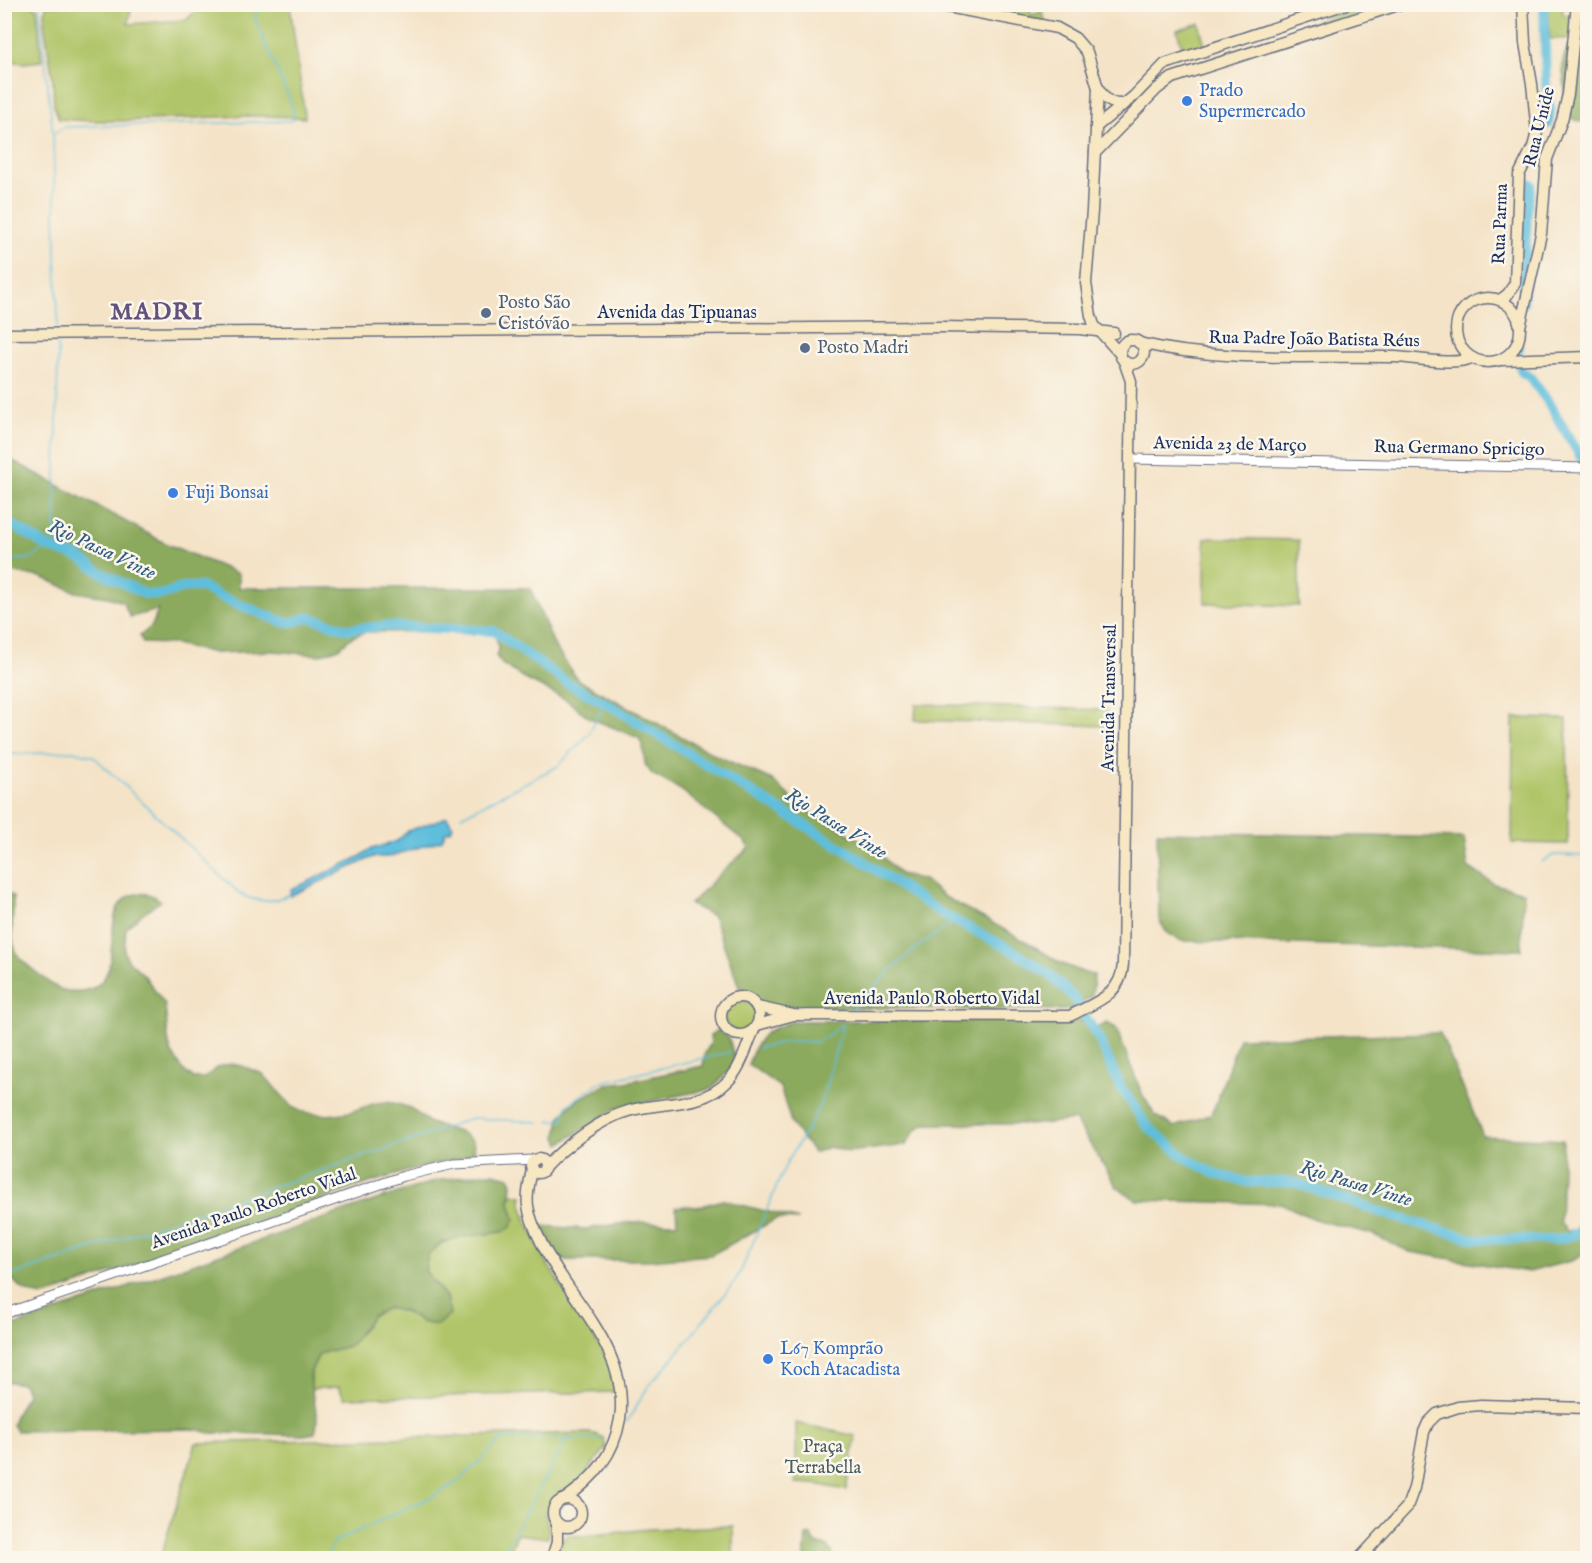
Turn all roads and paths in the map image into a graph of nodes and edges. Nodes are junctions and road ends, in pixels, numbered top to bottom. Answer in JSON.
{"nodes":[{"id":1,"x":932,"y":4,"type":"edge"},
{"id":2,"x":1346,"y":4,"type":"edge"},
{"id":3,"x":1523,"y":4,"type":"edge"},
{"id":4,"x":1577,"y":4,"type":"edge"},
{"id":5,"x":1395,"y":6,"type":"edge"},
{"id":6,"x":1299,"y":20,"type":"junction"},
{"id":7,"x":1302,"y":37,"type":"junction"},
{"id":8,"x":1525,"y":43,"type":"junction"},
{"id":9,"x":1222,"y":45,"type":"junction"},
{"id":10,"x":1194,"y":71,"type":"junction"},
{"id":11,"x":1525,"y":87,"type":"dead end"},
{"id":12,"x":1098,"y":88,"type":"junction"},
{"id":13,"x":1125,"y":104,"type":"junction"},
{"id":14,"x":1096,"y":128,"type":"junction"},
{"id":15,"x":1537,"y":132,"type":"junction"},
{"id":16,"x":1556,"y":136,"type":"junction"},
{"id":17,"x":1532,"y":150,"type":"junction"},
{"id":18,"x":1095,"y":153,"type":"junction"},
{"id":19,"x":1547,"y":159,"type":"junction"},
{"id":20,"x":1500,"y":300,"type":"junction"},
{"id":21,"x":1089,"y":302,"type":"junction"},
{"id":22,"x":1520,"y":327,"type":"junction"},
{"id":23,"x":1093,"y":330,"type":"junction"},
{"id":24,"x":1114,"y":333,"type":"junction"},
{"id":25,"x":4,"y":334,"type":"edge"},
{"id":26,"x":1135,"y":342,"type":"junction"},
{"id":27,"x":1514,"y":347,"type":"junction"},
{"id":28,"x":1463,"y":350,"type":"junction"},
{"id":29,"x":1172,"y":351,"type":"junction"},
{"id":30,"x":1587,"y":357,"type":"edge"},
{"id":31,"x":1122,"y":358,"type":"junction"},
{"id":32,"x":1472,"y":358,"type":"junction"},
{"id":33,"x":1141,"y":359,"type":"junction"},
{"id":34,"x":1528,"y":359,"type":"junction"},
{"id":35,"x":1498,"y":360,"type":"junction"},
{"id":36,"x":1455,"y":361,"type":"junction"},
{"id":37,"x":1131,"y":381,"type":"junction"},
{"id":38,"x":1130,"y":459,"type":"junction"},
{"id":39,"x":1330,"y":463,"type":"joint"},
{"id":40,"x":1587,"y":468,"type":"edge"},
{"id":41,"x":757,"y":1007,"type":"junction"},
{"id":42,"x":793,"y":1015,"type":"junction"},
{"id":43,"x":1070,"y":1016,"type":"joint"},
{"id":44,"x":756,"y":1027,"type":"junction"},
{"id":45,"x":731,"y":1033,"type":"junction"},
{"id":46,"x":740,"y":1062,"type":"junction"},
{"id":47,"x":535,"y":1166,"type":"junction"},
{"id":48,"x":4,"y":1314,"type":"edge"},
{"id":49,"x":1587,"y":1408,"type":"edge"},
{"id":50,"x":584,"y":1485,"type":"junction"},
{"id":51,"x":565,"y":1499,"type":"junction"},
{"id":52,"x":578,"y":1505,"type":"junction"},
{"id":53,"x":557,"y":1523,"type":"junction"},
{"id":54,"x":570,"y":1526,"type":"junction"},
{"id":55,"x":557,"y":1542,"type":"junction"},
{"id":56,"x":552,"y":1558,"type":"edge"},
{"id":57,"x":1360,"y":1558,"type":"edge"}],
"edges":[{"from":1,"to":12,"type":"main road"},
{"from":2,"to":6,"type":"main road"},
{"from":3,"to":8,"type":"main road","name":"Rua Parma"},
{"from":4,"to":16,"type":"main road","name":"Rua Unide"},
{"from":5,"to":7,"type":"main road"},
{"from":6,"to":7,"type":"main road"},
{"from":6,"to":9,"type":"main road"},
{"from":7,"to":10,"type":"main road"},
{"from":8,"to":11,"type":"main road"},
{"from":8,"to":15,"type":"main road","name":"Rua Parma"},
{"from":9,"to":10,"type":"main road"},
{"from":9,"to":13,"type":"main road"},
{"from":10,"to":18,"type":"main road"},
{"from":12,"to":13,"type":"main road"},
{"from":12,"to":14,"type":"main road"},
{"from":13,"to":14,"type":"main road"},
{"from":14,"to":18,"type":"main road"},
{"from":15,"to":16,"type":"main road"},
{"from":15,"to":17,"type":"main road","name":"Rua Parma"},
{"from":16,"to":19,"type":"main road","name":"Rua Unide"},
{"from":17,"to":19,"type":"main road"},
{"from":17,"to":20,"type":"main road","name":"Rua Parma"},
{"from":18,"to":21,"type":"main road"},
{"from":19,"to":22,"type":"main road","name":"Rua Unide"},
{"from":20,"to":22,"type":"main road"},
{"from":20,"to":28,"type":"main road"},
{"from":21,"to":23,"type":"main road"},
{"from":21,"to":24,"type":"main road"},
{"from":22,"to":27,"type":"main road"},
{"from":23,"to":24,"type":"main road","name":"Avenida das Tipuanas"},
{"from":23,"to":25,"type":"main road","name":"Avenida das Tipuanas"},
{"from":23,"to":31,"type":"main road"},
{"from":24,"to":26,"type":"main road","name":"Rua Padre João Batista Réus"},
{"from":26,"to":29,"type":"main road","name":"Rua Padre João Batista Réus"},
{"from":26,"to":31,"type":"main road"},
{"from":26,"to":33,"type":"main road"},
{"from":27,"to":34,"type":"main road"},
{"from":27,"to":35,"type":"main road"},
{"from":28,"to":32,"type":"main road"},
{"from":28,"to":36,"type":"main road"},
{"from":29,"to":33,"type":"main road","name":"Rua Padre João Batista Réus"},
{"from":29,"to":36,"type":"main road","name":"Rua Padre João Batista Réus"},
{"from":30,"to":34,"type":"main road"},
{"from":31,"to":33,"type":"main road"},
{"from":31,"to":37,"type":"main road","name":"Avenida Transversal"},
{"from":32,"to":35,"type":"main road"},
{"from":32,"to":36,"type":"main road","name":"Rua Padre João Batista Réus"},
{"from":33,"to":37,"type":"main road","name":"Avenida Transversal"},
{"from":34,"to":35,"type":"main road"},
{"from":37,"to":38,"type":"main road","name":"Avenida Transversal"},
{"from":38,"to":39,"type":"street","name":"Avenida 23 de Março"},
{"from":38,"to":43,"type":"main road","name":"Avenida Transversal"},
{"from":39,"to":40,"type":"street","name":"Rua Germano Spricigo"},
{"from":41,"to":42,"type":"main road","name":"Avenida Paulo Roberto Vidal"},
{"from":41,"to":44,"type":"main road"},
{"from":41,"to":45,"type":"main road"},
{"from":42,"to":43,"type":"main road","name":"Avenida Paulo Roberto Vidal"},
{"from":42,"to":44,"type":"main road","name":"Avenida Paulo Roberto Vidal"},
{"from":44,"to":45,"type":"main road"},
{"from":44,"to":46,"type":"main road"},
{"from":45,"to":46,"type":"main road"},
{"from":46,"to":47,"type":"main road"},
{"from":47,"to":48,"type":"street","name":"Avenida Paulo Roberto Vidal"},
{"from":47,"to":50,"type":"main road"},
{"from":49,"to":57,"type":"main road"},
{"from":50,"to":51,"type":"main road"},
{"from":50,"to":52,"type":"main road"},
{"from":51,"to":52,"type":"main road"},
{"from":51,"to":53,"type":"main road"},
{"from":52,"to":54,"type":"main road"},
{"from":53,"to":54,"type":"main road"},
{"from":53,"to":55,"type":"main road"},
{"from":54,"to":55,"type":"main road"},
{"from":55,"to":56,"type":"main road"}]}
